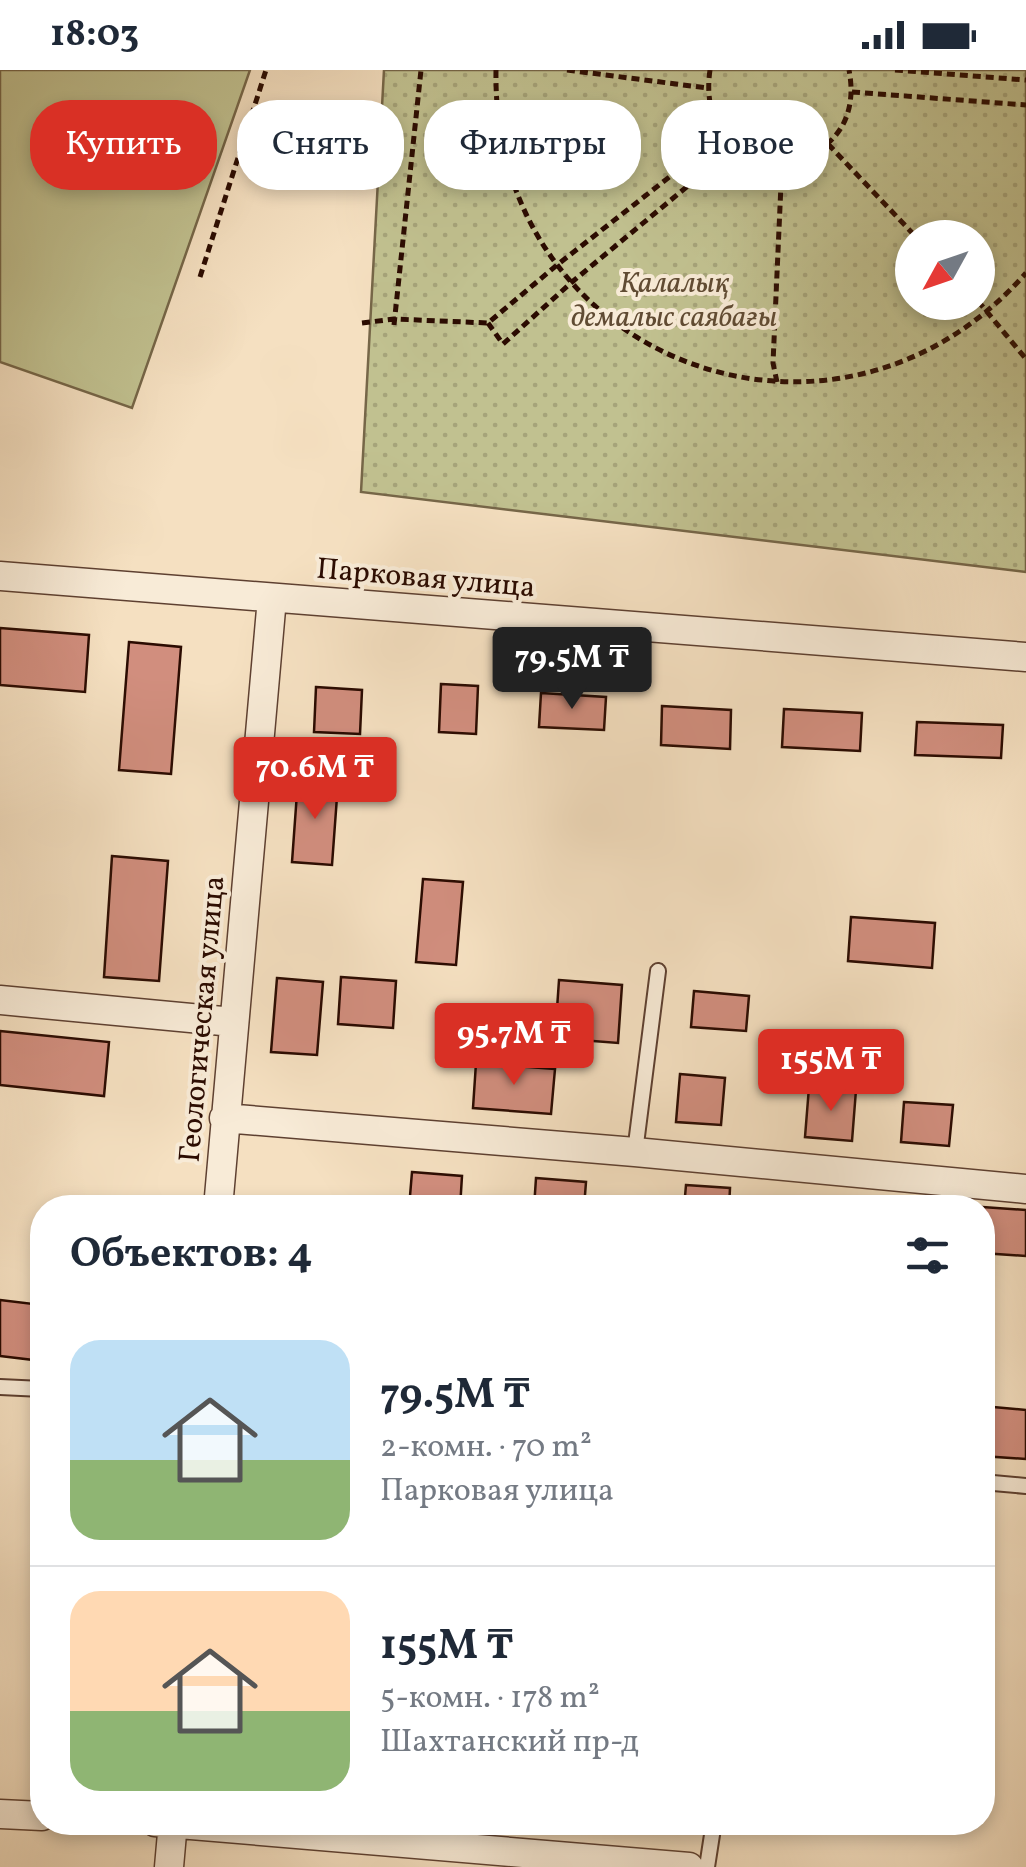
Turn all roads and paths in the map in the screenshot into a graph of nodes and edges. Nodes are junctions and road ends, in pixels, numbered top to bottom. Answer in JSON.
{"nodes":[{"id":1,"x":266,"y":70,"type":"edge"},
{"id":2,"x":421,"y":70,"type":"edge"},
{"id":3,"x":496,"y":70,"type":"edge"},
{"id":4,"x":567,"y":70,"type":"edge"},
{"id":5,"x":710,"y":70,"type":"edge"},
{"id":6,"x":850,"y":70,"type":"edge"},
{"id":7,"x":895,"y":70,"type":"edge"},
{"id":8,"x":1026,"y":80,"type":"edge"},
{"id":9,"x":707,"y":88,"type":"junction"},
{"id":10,"x":852,"y":92,"type":"junction"},
{"id":11,"x":708,"y":100,"type":"edge"},
{"id":12,"x":1026,"y":105,"type":"edge"},
{"id":13,"x":829,"y":143,"type":"edge"},
{"id":14,"x":829,"y":145,"type":"edge"},
{"id":15,"x":661,"y":184,"type":"edge"},
{"id":16,"x":683,"y":190,"type":"edge"},
{"id":17,"x":781,"y":190,"type":"edge"},
{"id":18,"x":900,"y":220,"type":"edge"},
{"id":19,"x":557,"y":265,"type":"junction"},
{"id":20,"x":1026,"y":272,"type":"edge"},
{"id":21,"x":200,"y":277,"type":"dead end"},
{"id":22,"x":572,"y":282,"type":"junction"},
{"id":23,"x":995,"y":305,"type":"edge"},
{"id":24,"x":977,"y":320,"type":"edge"},
{"id":25,"x":994,"y":320,"type":"edge"},
{"id":26,"x":394,"y":322,"type":"junction"},
{"id":27,"x":488,"y":323,"type":"junction"},
{"id":28,"x":362,"y":324,"type":"dead end"},
{"id":29,"x":1026,"y":359,"type":"edge"},
{"id":30,"x":778,"y":382,"type":"junction"},
{"id":31,"x":0,"y":576,"type":"edge"},
{"id":32,"x":272,"y":598,"type":"junction"},
{"id":33,"x":1026,"y":658,"type":"edge"},
{"id":34,"x":658,"y":971,"type":"dead end"},
{"id":35,"x":0,"y":1000,"type":"edge"},
{"id":36,"x":233,"y":1022,"type":"junction"},
{"id":37,"x":224,"y":1118,"type":"junction"},
{"id":38,"x":635,"y":1152,"type":"junction"},
{"id":39,"x":1026,"y":1190,"type":"edge"},
{"id":40,"x":219,"y":1195,"type":"edge"},
{"id":41,"x":0,"y":1387,"type":"edge"},
{"id":42,"x":30,"y":1388,"type":"edge"},
{"id":43,"x":995,"y":1483,"type":"edge"},
{"id":44,"x":1026,"y":1486,"type":"edge"},
{"id":45,"x":0,"y":1814,"type":"edge"},
{"id":46,"x":30,"y":1815,"type":"edge"},
{"id":47,"x":172,"y":1835,"type":"edge"},
{"id":48,"x":303,"y":1835,"type":"edge"},
{"id":49,"x":712,"y":1835,"type":"edge"},
{"id":50,"x":618,"y":1864,"type":"edge"},
{"id":51,"x":169,"y":1867,"type":"edge"},
{"id":52,"x":689,"y":1867,"type":"edge"},
{"id":53,"x":707,"y":1867,"type":"edge"}],
"edges":[{"from":1,"to":21,"type":"path"},
{"from":2,"to":26,"type":"path"},
{"from":3,"to":19,"type":"path"},
{"from":4,"to":9,"type":"path"},
{"from":5,"to":9,"type":"path"},
{"from":6,"to":10,"type":"path"},
{"from":7,"to":8,"type":"path"},
{"from":9,"to":11,"type":"path"},
{"from":10,"to":12,"type":"path"},
{"from":10,"to":13,"type":"path"},
{"from":14,"to":18,"type":"path"},
{"from":15,"to":19,"type":"path"},
{"from":16,"to":22,"type":"path"},
{"from":17,"to":30,"type":"path"},
{"from":19,"to":22,"type":"path"},
{"from":19,"to":27,"type":"path"},
{"from":20,"to":23,"type":"path"},
{"from":22,"to":27,"type":"path"},
{"from":22,"to":30,"type":"path"},
{"from":24,"to":30,"type":"path"},
{"from":25,"to":29,"type":"path"},
{"from":26,"to":27,"type":"path"},
{"from":26,"to":28,"type":"path"},
{"from":31,"to":32,"type":"street","name":"Парковая улица"},
{"from":32,"to":33,"type":"street","name":"Парковая улица"},
{"from":32,"to":36,"type":"street","name":"Геологическая улица"},
{"from":34,"to":38,"type":"lane"},
{"from":35,"to":36,"type":"street"},
{"from":36,"to":37,"type":"street","name":"Геологическая улица"},
{"from":37,"to":38,"type":"street"},
{"from":37,"to":40,"type":"street","name":"Геологическая улица"},
{"from":38,"to":39,"type":"street"},
{"from":41,"to":42,"type":"lane"},
{"from":43,"to":44,"type":"lane"},
{"from":45,"to":46,"type":"street"},
{"from":47,"to":51,"type":"street"},
{"from":48,"to":50,"type":"street"},
{"from":49,"to":53,"type":"lane"},
{"from":50,"to":52,"type":"street"}]}
